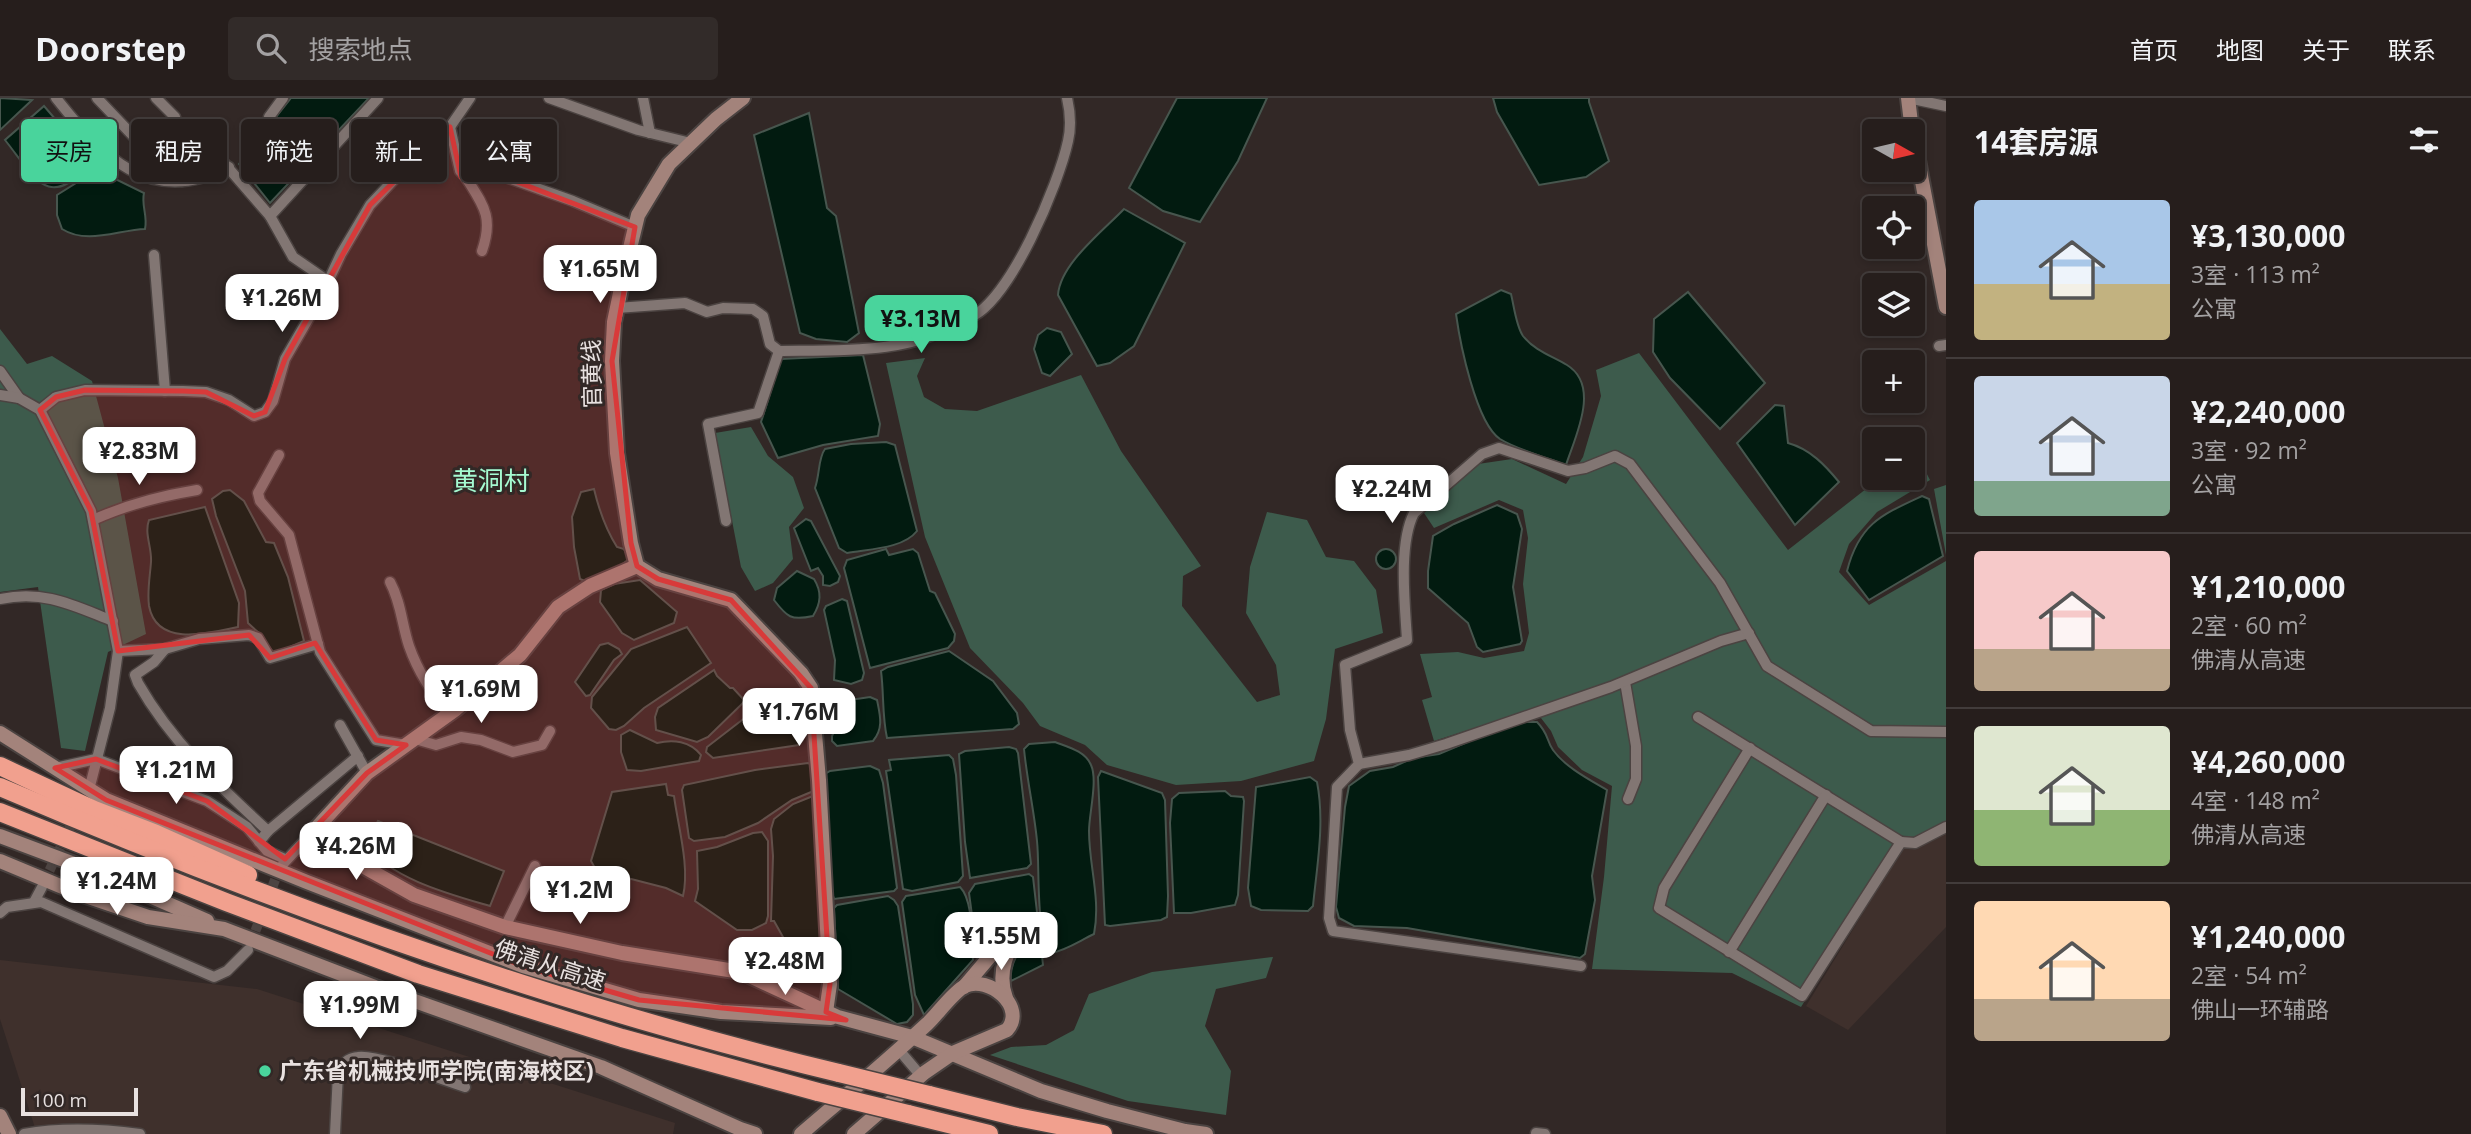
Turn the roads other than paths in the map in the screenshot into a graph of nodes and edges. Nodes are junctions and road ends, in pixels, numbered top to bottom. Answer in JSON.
{"nodes":[{"id":1,"x":56,"y":98,"type":"edge"},
{"id":2,"x":97,"y":98,"type":"edge"},
{"id":3,"x":156,"y":98,"type":"edge"},
{"id":4,"x":283,"y":98,"type":"edge"},
{"id":5,"x":378,"y":98,"type":"edge"},
{"id":6,"x":470,"y":98,"type":"edge"},
{"id":7,"x":549,"y":98,"type":"edge"},
{"id":8,"x":643,"y":98,"type":"edge"},
{"id":9,"x":743,"y":98,"type":"edge"},
{"id":10,"x":1067,"y":98,"type":"edge"},
{"id":11,"x":1908,"y":98,"type":"edge"},
{"id":12,"x":1946,"y":106,"type":"edge"},
{"id":13,"x":269,"y":117,"type":"dead end"},
{"id":14,"x":175,"y":119,"type":"edge"},
{"id":15,"x":1910,"y":119,"type":"edge"},
{"id":16,"x":450,"y":127,"type":"junction"},
{"id":17,"x":649,"y":133,"type":"junction"},
{"id":18,"x":131,"y":134,"type":"edge"},
{"id":19,"x":691,"y":143,"type":"junction"},
{"id":20,"x":229,"y":167,"type":"edge"},
{"id":21,"x":131,"y":171,"type":"edge"},
{"id":22,"x":461,"y":172,"type":"edge"},
{"id":23,"x":468,"y":182,"type":"edge"},
{"id":24,"x":520,"y":182,"type":"edge"},
{"id":25,"x":1922,"y":182,"type":"edge"},
{"id":26,"x":270,"y":216,"type":"junction"},
{"id":27,"x":635,"y":227,"type":"junction"},
{"id":28,"x":482,"y":251,"type":"dead end"},
{"id":29,"x":154,"y":255,"type":"dead end"},
{"id":30,"x":328,"y":281,"type":"junction"},
{"id":31,"x":1946,"y":307,"type":"edge"},
{"id":32,"x":617,"y":309,"type":"junction"},
{"id":33,"x":779,"y":351,"type":"junction"},
{"id":34,"x":0,"y":371,"type":"edge"},
{"id":35,"x":165,"y":391,"type":"junction"},
{"id":36,"x":0,"y":395,"type":"edge"},
{"id":37,"x":19,"y":398,"type":"junction"},
{"id":38,"x":40,"y":410,"type":"junction"},
{"id":39,"x":279,"y":455,"type":"dead end"},
{"id":40,"x":197,"y":490,"type":"dead end"},
{"id":41,"x":93,"y":520,"type":"junction"},
{"id":42,"x":726,"y":521,"type":"dead end"},
{"id":43,"x":637,"y":566,"type":"junction"},
{"id":44,"x":390,"y":582,"type":"dead end"},
{"id":45,"x":0,"y":599,"type":"edge"},
{"id":46,"x":113,"y":621,"type":"junction"},
{"id":47,"x":1749,"y":633,"type":"junction"},
{"id":48,"x":318,"y":644,"type":"junction"},
{"id":49,"x":165,"y":649,"type":"junction"},
{"id":50,"x":118,"y":651,"type":"junction"},
{"id":51,"x":1625,"y":682,"type":"junction"},
{"id":52,"x":448,"y":714,"type":"junction"},
{"id":53,"x":1698,"y":717,"type":"dead end"},
{"id":54,"x":340,"y":725,"type":"dead end"},
{"id":55,"x":550,"y":731,"type":"dead end"},
{"id":56,"x":1946,"y":732,"type":"edge"},
{"id":57,"x":0,"y":733,"type":"edge"},
{"id":58,"x":410,"y":742,"type":"junction"},
{"id":59,"x":1750,"y":748,"type":"junction"},
{"id":60,"x":358,"y":755,"type":"junction"},
{"id":61,"x":96,"y":759,"type":"junction"},
{"id":62,"x":1359,"y":764,"type":"junction"},
{"id":63,"x":0,"y":766,"type":"edge"},
{"id":64,"x":55,"y":768,"type":"junction"},
{"id":65,"x":367,"y":773,"type":"junction"},
{"id":66,"x":90,"y":786,"type":"tunnel mouth"},
{"id":67,"x":0,"y":787,"type":"edge"},
{"id":68,"x":1826,"y":795,"type":"junction"},
{"id":69,"x":1628,"y":799,"type":"dead end"},
{"id":70,"x":0,"y":813,"type":"edge"},
{"id":71,"x":1946,"y":827,"type":"edge"},
{"id":72,"x":268,"y":831,"type":"junction"},
{"id":73,"x":0,"y":836,"type":"edge"},
{"id":74,"x":309,"y":836,"type":"junction"},
{"id":75,"x":258,"y":842,"type":"junction"},
{"id":76,"x":1901,"y":842,"type":"junction"},
{"id":77,"x":0,"y":861,"type":"edge"},
{"id":78,"x":535,"y":866,"type":"dead end"},
{"id":79,"x":42,"y":887,"type":"tunnel mouth"},
{"id":80,"x":33,"y":902,"type":"junction"},
{"id":81,"x":316,"y":912,"type":"junction"},
{"id":82,"x":0,"y":913,"type":"edge"},
{"id":83,"x":505,"y":928,"type":"junction"},
{"id":84,"x":224,"y":929,"type":"junction"},
{"id":85,"x":248,"y":950,"type":"tunnel mouth"},
{"id":86,"x":1729,"y":951,"type":"junction"},
{"id":87,"x":1581,"y":966,"type":"dead end"},
{"id":88,"x":964,"y":987,"type":"junction"},
{"id":89,"x":1008,"y":1002,"type":"junction"},
{"id":90,"x":826,"y":1012,"type":"junction"},
{"id":91,"x":846,"y":1020,"type":"junction"},
{"id":92,"x":912,"y":1037,"type":"junction"},
{"id":93,"x":899,"y":1050,"type":"junction"},
{"id":94,"x":953,"y":1053,"type":"junction"},
{"id":95,"x":921,"y":1076,"type":"junction"},
{"id":96,"x":464,"y":1087,"type":"dead end"},
{"id":97,"x":0,"y":1116,"type":"edge"},
{"id":98,"x":9,"y":1134,"type":"edge"},
{"id":99,"x":24,"y":1134,"type":"edge"},
{"id":100,"x":140,"y":1134,"type":"edge"},
{"id":101,"x":335,"y":1134,"type":"edge"},
{"id":102,"x":755,"y":1134,"type":"edge"},
{"id":103,"x":801,"y":1134,"type":"edge"},
{"id":104,"x":854,"y":1134,"type":"edge"},
{"id":105,"x":989,"y":1134,"type":"edge"},
{"id":106,"x":1102,"y":1134,"type":"edge"},
{"id":107,"x":1206,"y":1134,"type":"edge"}],
"edges":[{"from":1,"to":21,"type":"street"},
{"from":2,"to":18,"type":"street"},
{"from":3,"to":14,"type":"street"},
{"from":4,"to":13,"type":"street"},
{"from":5,"to":26,"type":"street"},
{"from":6,"to":16,"type":"street"},
{"from":7,"to":17,"type":"street"},
{"from":8,"to":17,"type":"street"},
{"from":9,"to":19,"type":"street","name":"官黄线"},
{"from":10,"to":33,"type":"street"},
{"from":11,"to":12,"type":"street"},
{"from":11,"to":15,"type":"street"},
{"from":16,"to":22,"type":"street"},
{"from":16,"to":30,"type":"street"},
{"from":17,"to":19,"type":"street"},
{"from":19,"to":27,"type":"street","name":"官黄线"},
{"from":20,"to":26,"type":"street"},
{"from":23,"to":28,"type":"street"},
{"from":24,"to":27,"type":"street"},
{"from":25,"to":31,"type":"street"},
{"from":26,"to":30,"type":"street"},
{"from":27,"to":32,"type":"street","name":"官黄线"},
{"from":29,"to":35,"type":"street"},
{"from":30,"to":35,"type":"street"},
{"from":32,"to":33,"type":"street"},
{"from":32,"to":43,"type":"street","name":"官黄线"},
{"from":33,"to":42,"type":"street"},
{"from":34,"to":37,"type":"street"},
{"from":35,"to":38,"type":"street"},
{"from":36,"to":37,"type":"street"},
{"from":37,"to":38,"type":"street"},
{"from":38,"to":41,"type":"street"},
{"from":39,"to":48,"type":"street"},
{"from":40,"to":41,"type":"street"},
{"from":41,"to":46,"type":"street"},
{"from":43,"to":52,"type":"street"},
{"from":43,"to":90,"type":"street"},
{"from":44,"to":52,"type":"street"},
{"from":45,"to":46,"type":"street"},
{"from":46,"to":50,"type":"street"},
{"from":47,"to":51,"type":"street"},
{"from":47,"to":56,"type":"street"},
{"from":47,"to":62,"type":"street"},
{"from":48,"to":49,"type":"street"},
{"from":48,"to":58,"type":"street"},
{"from":49,"to":50,"type":"street"},
{"from":49,"to":72,"type":"street"},
{"from":50,"to":61,"type":"street"},
{"from":51,"to":62,"type":"street"},
{"from":51,"to":69,"type":"street"},
{"from":52,"to":58,"type":"street"},
{"from":53,"to":59,"type":"street"},
{"from":54,"to":60,"type":"street"},
{"from":55,"to":58,"type":"street"},
{"from":57,"to":64,"type":"street"},
{"from":58,"to":65,"type":"street"},
{"from":59,"to":68,"type":"street"},
{"from":59,"to":86,"type":"street"},
{"from":60,"to":65,"type":"street"},
{"from":60,"to":72,"type":"street"},
{"from":61,"to":64,"type":"street"},
{"from":61,"to":66,"type":"street"},
{"from":61,"to":75,"type":"street"},
{"from":62,"to":87,"type":"street"},
{"from":63,"to":81,"type":"highway"},
{"from":64,"to":91,"type":"street"},
{"from":65,"to":74,"type":"street"},
{"from":67,"to":81,"type":"highway","name":"佛清从高速"},
{"from":68,"to":76,"type":"street"},
{"from":68,"to":86,"type":"street"},
{"from":70,"to":105,"type":"highway","name":"佛清从高速","bridge":true},
{"from":71,"to":76,"type":"street"},
{"from":72,"to":75,"type":"street"},
{"from":73,"to":84,"type":"street"},
{"from":74,"to":75,"type":"street"},
{"from":74,"to":83,"type":"street"},
{"from":76,"to":86,"type":"street"},
{"from":77,"to":84,"type":"street"},
{"from":78,"to":83,"type":"street"},
{"from":79,"to":80,"type":"street"},
{"from":80,"to":82,"type":"street"},
{"from":80,"to":85,"type":"street"},
{"from":81,"to":106,"type":"highway","name":"佛清从高速","bridge":true},
{"from":83,"to":90,"type":"street"},
{"from":84,"to":102,"type":"street"},
{"from":88,"to":89,"type":"street"},
{"from":88,"to":89,"type":"street"},
{"from":88,"to":92,"type":"street"},
{"from":89,"to":94,"type":"street"},
{"from":90,"to":91,"type":"street"},
{"from":91,"to":92,"type":"street"},
{"from":92,"to":93,"type":"street"},
{"from":92,"to":94,"type":"street"},
{"from":93,"to":95,"type":"street"},
{"from":93,"to":103,"type":"street"},
{"from":94,"to":95,"type":"street"},
{"from":94,"to":107,"type":"street"},
{"from":95,"to":104,"type":"street"},
{"from":96,"to":101,"type":"street"},
{"from":97,"to":98,"type":"street"},
{"from":99,"to":100,"type":"street"}]}
